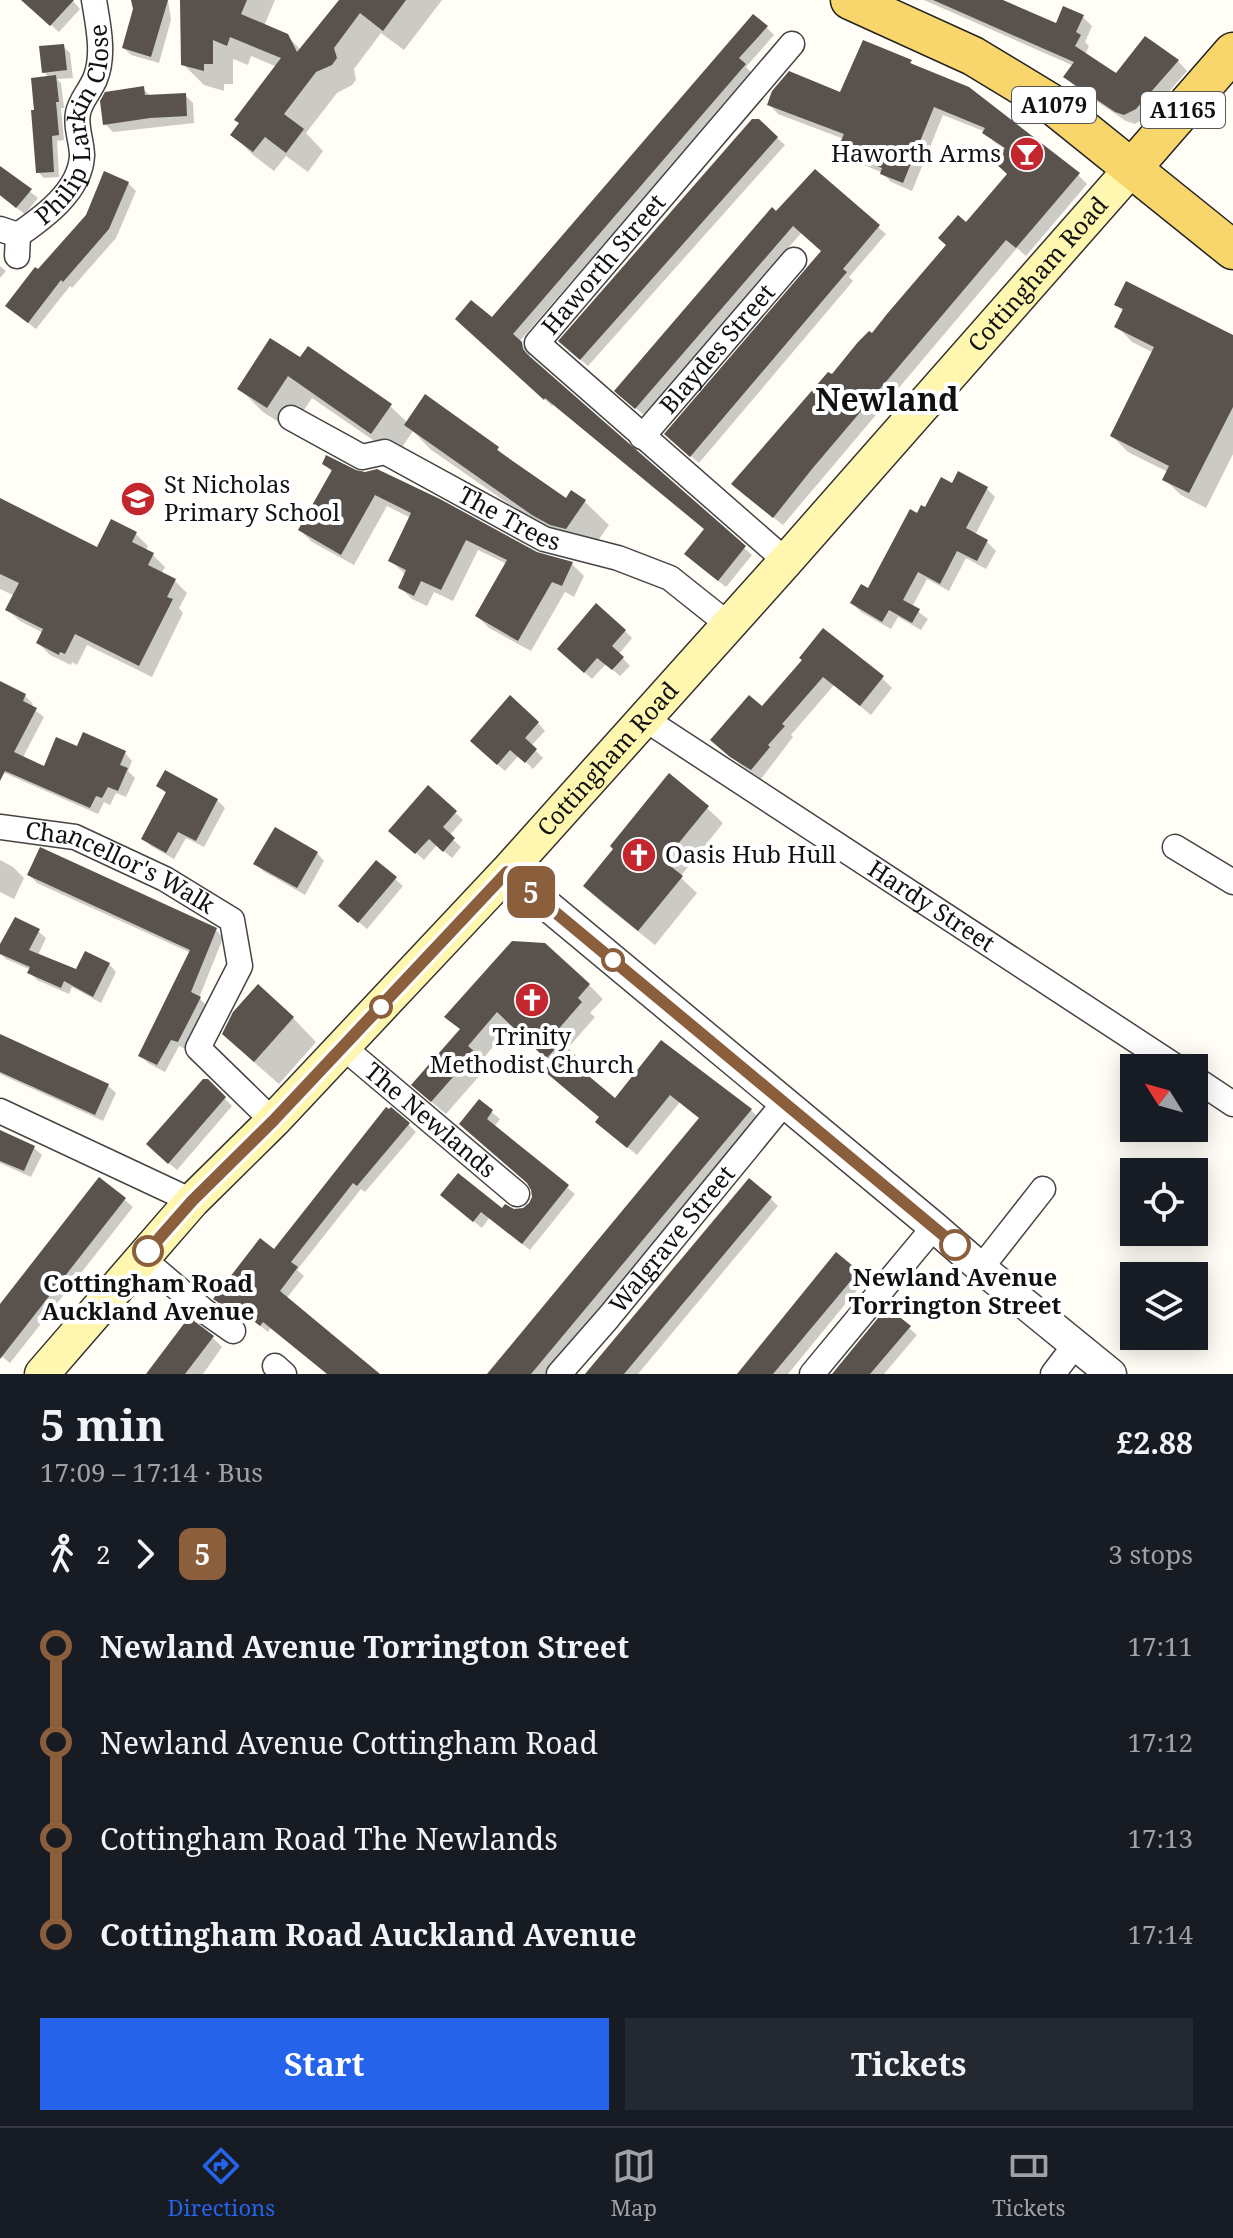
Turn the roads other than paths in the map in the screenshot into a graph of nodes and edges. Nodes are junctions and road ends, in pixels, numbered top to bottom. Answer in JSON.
{"nodes":[{"id":1,"x":94,"y":0,"type":"edge"},
{"id":2,"x":850,"y":0,"type":"edge"},
{"id":3,"x":792,"y":44,"type":"dead end"},
{"id":4,"x":1233,"y":52,"type":"edge"},
{"id":5,"x":1132,"y":168,"type":"junction"},
{"id":6,"x":12,"y":240,"type":"edge"},
{"id":7,"x":1233,"y":250,"type":"edge"},
{"id":8,"x":794,"y":260,"type":"dead end"},
{"id":9,"x":291,"y":418,"type":"dead end"},
{"id":10,"x":642,"y":437,"type":"junction"},
{"id":11,"x":786,"y":561,"type":"junction"},
{"id":12,"x":729,"y":625,"type":"junction"},
{"id":13,"x":645,"y":719,"type":"junction"},
{"id":14,"x":0,"y":827,"type":"edge"},
{"id":15,"x":1175,"y":847,"type":"dead end"},
{"id":16,"x":507,"y":872,"type":"junction"},
{"id":17,"x":1233,"y":882,"type":"edge"},
{"id":18,"x":343,"y":1047,"type":"junction"},
{"id":19,"x":1157,"y":1054,"type":"edge"},
{"id":20,"x":1208,"y":1087,"type":"edge"},
{"id":21,"x":784,"y":1103,"type":"junction"},
{"id":22,"x":1233,"y":1104,"type":"edge"},
{"id":23,"x":0,"y":1111,"type":"edge"},
{"id":24,"x":273,"y":1121,"type":"junction"},
{"id":25,"x":1043,"y":1189,"type":"dead end"},
{"id":26,"x":517,"y":1194,"type":"dead end"},
{"id":27,"x":192,"y":1201,"type":"junction"},
{"id":28,"x":934,"y":1227,"type":"junction"},
{"id":29,"x":142,"y":1258,"type":"junction"},
{"id":30,"x":981,"y":1268,"type":"junction"},
{"id":31,"x":233,"y":1331,"type":"dead end"},
{"id":32,"x":1075,"y":1345,"type":"junction"},
{"id":33,"x":42,"y":1374,"type":"edge"},
{"id":34,"x":559,"y":1374,"type":"edge"},
{"id":35,"x":812,"y":1374,"type":"edge"},
{"id":36,"x":1053,"y":1374,"type":"edge"},
{"id":37,"x":1111,"y":1374,"type":"edge"}],
"edges":[{"from":1,"to":6,"type":"street","name":"Philip Larkin Close"},
{"from":2,"to":5,"type":"main road","number":"A1079"},
{"from":3,"to":10,"type":"street","name":"Haworth Street"},
{"from":4,"to":5,"type":"main road","number":"A1165"},
{"from":5,"to":7,"type":"main road","number":"A1079"},
{"from":5,"to":11,"type":"main road","name":"Cottingham Road"},
{"from":8,"to":10,"type":"street","name":"Blaydes Street"},
{"from":9,"to":12,"type":"street","name":"The Trees"},
{"from":10,"to":11,"type":"street","name":"Haworth Street"},
{"from":11,"to":12,"type":"main road","name":"Cottingham Road"},
{"from":12,"to":13,"type":"main road","name":"Cottingham Road"},
{"from":13,"to":16,"type":"main road","name":"Cottingham Road"},
{"from":13,"to":19,"type":"street","name":"Hardy Street"},
{"from":14,"to":24,"type":"street","name":"Chancellor's Walk"},
{"from":15,"to":17,"type":"street"},
{"from":16,"to":18,"type":"main road","name":"Cottingham Road"},
{"from":16,"to":21,"type":"street"},
{"from":18,"to":24,"type":"main road","name":"Cottingham Road"},
{"from":18,"to":26,"type":"street","name":"The Newlands"},
{"from":20,"to":22,"type":"street"},
{"from":21,"to":28,"type":"street"},
{"from":21,"to":34,"type":"street","name":"Walgrave Street"},
{"from":23,"to":27,"type":"street"},
{"from":24,"to":27,"type":"main road","name":"Cottingham Road"},
{"from":25,"to":30,"type":"street"},
{"from":27,"to":29,"type":"main road","name":"Cottingham Road"},
{"from":28,"to":30,"type":"street"},
{"from":28,"to":35,"type":"street"},
{"from":29,"to":31,"type":"street"},
{"from":29,"to":33,"type":"main road","name":"Cottingham Road"},
{"from":30,"to":32,"type":"street"},
{"from":32,"to":36,"type":"street"},
{"from":32,"to":37,"type":"street"}]}
